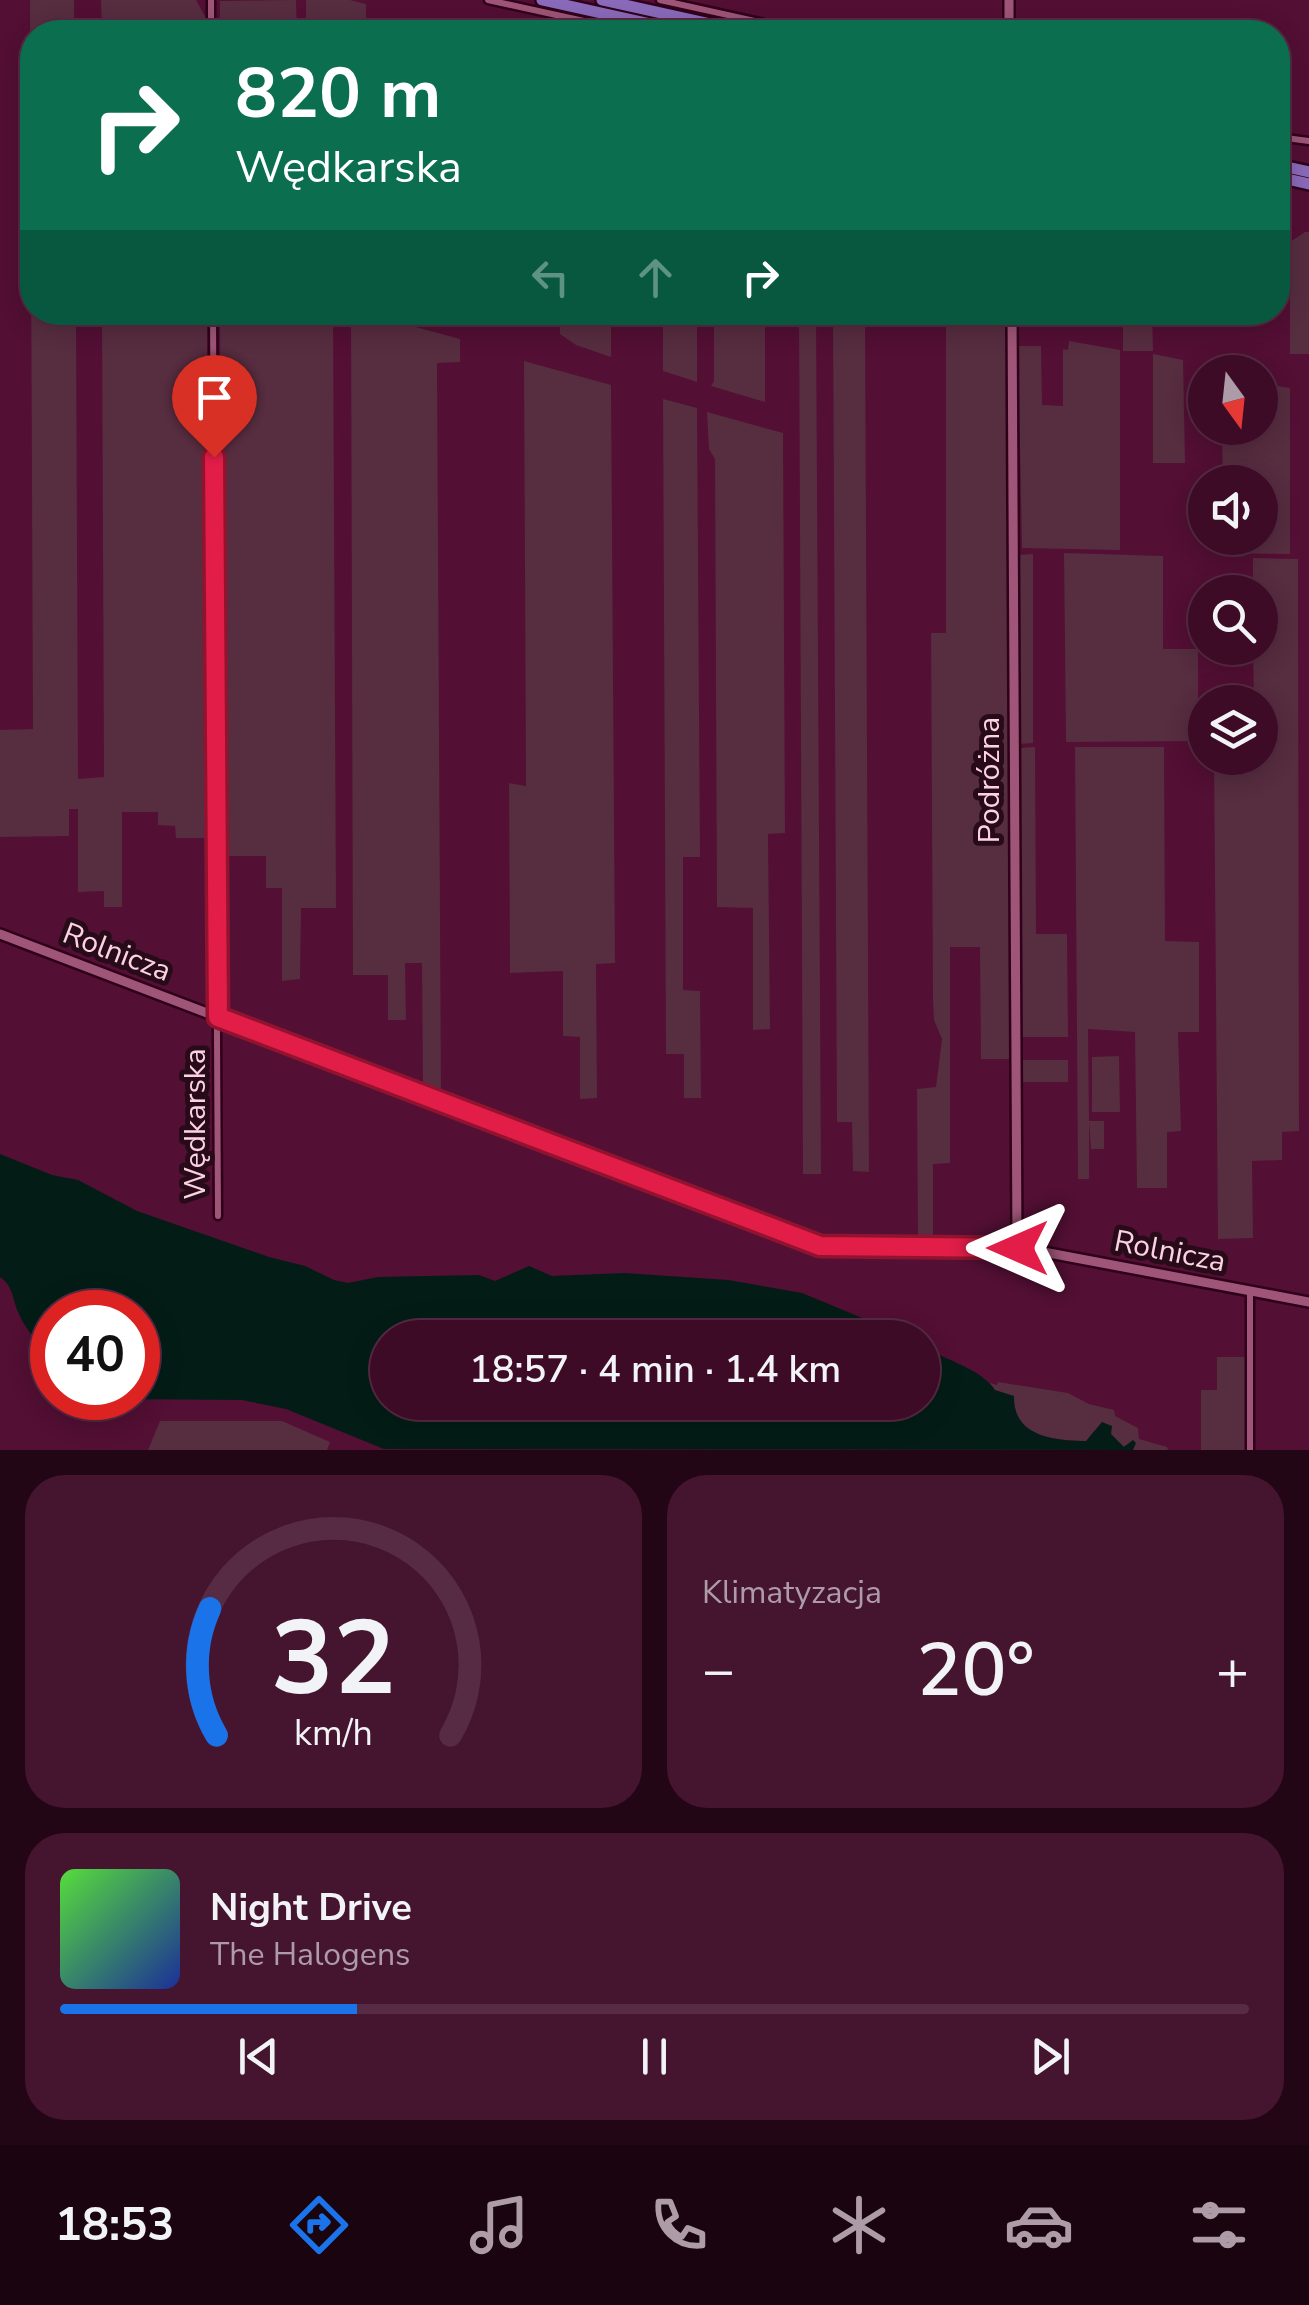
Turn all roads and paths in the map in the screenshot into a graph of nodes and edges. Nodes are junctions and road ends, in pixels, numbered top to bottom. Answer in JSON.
{"nodes":[{"id":1,"x":488,"y":0,"type":"edge"},
{"id":2,"x":542,"y":0,"type":"edge"},
{"id":3,"x":602,"y":0,"type":"edge"},
{"id":4,"x":660,"y":0,"type":"edge"},
{"id":5,"x":579,"y":20,"type":"edge"},
{"id":6,"x":633,"y":20,"type":"edge"},
{"id":7,"x":693,"y":20,"type":"edge"},
{"id":8,"x":750,"y":20,"type":"edge"},
{"id":9,"x":213,"y":325,"type":"edge"},
{"id":10,"x":1012,"y":325,"type":"edge"},
{"id":11,"x":0,"y":934,"type":"edge"},
{"id":12,"x":218,"y":1017,"type":"junction"},
{"id":13,"x":218,"y":1216,"type":"dead end"},
{"id":14,"x":1018,"y":1248,"type":"junction"},
{"id":15,"x":1250,"y":1291,"type":"junction"},
{"id":16,"x":1309,"y":1302,"type":"edge"},
{"id":17,"x":1250,"y":1450,"type":"edge"}],
"edges":[{"from":1,"to":5,"type":"street"},
{"from":2,"to":6,"type":"highway"},
{"from":3,"to":7,"type":"highway"},
{"from":4,"to":8,"type":"street"},
{"from":9,"to":12,"type":"street","name":"Wędkarska"},
{"from":10,"to":14,"type":"street","name":"Podróżna"},
{"from":11,"to":12,"type":"street","name":"Rolnicza"},
{"from":12,"to":13,"type":"street","name":"Wędkarska"},
{"from":12,"to":14,"type":"street","name":"Rolnicza"},
{"from":14,"to":15,"type":"street","name":"Rolnicza"},
{"from":15,"to":16,"type":"street","name":"Rolnicza"},
{"from":15,"to":17,"type":"street"}]}
